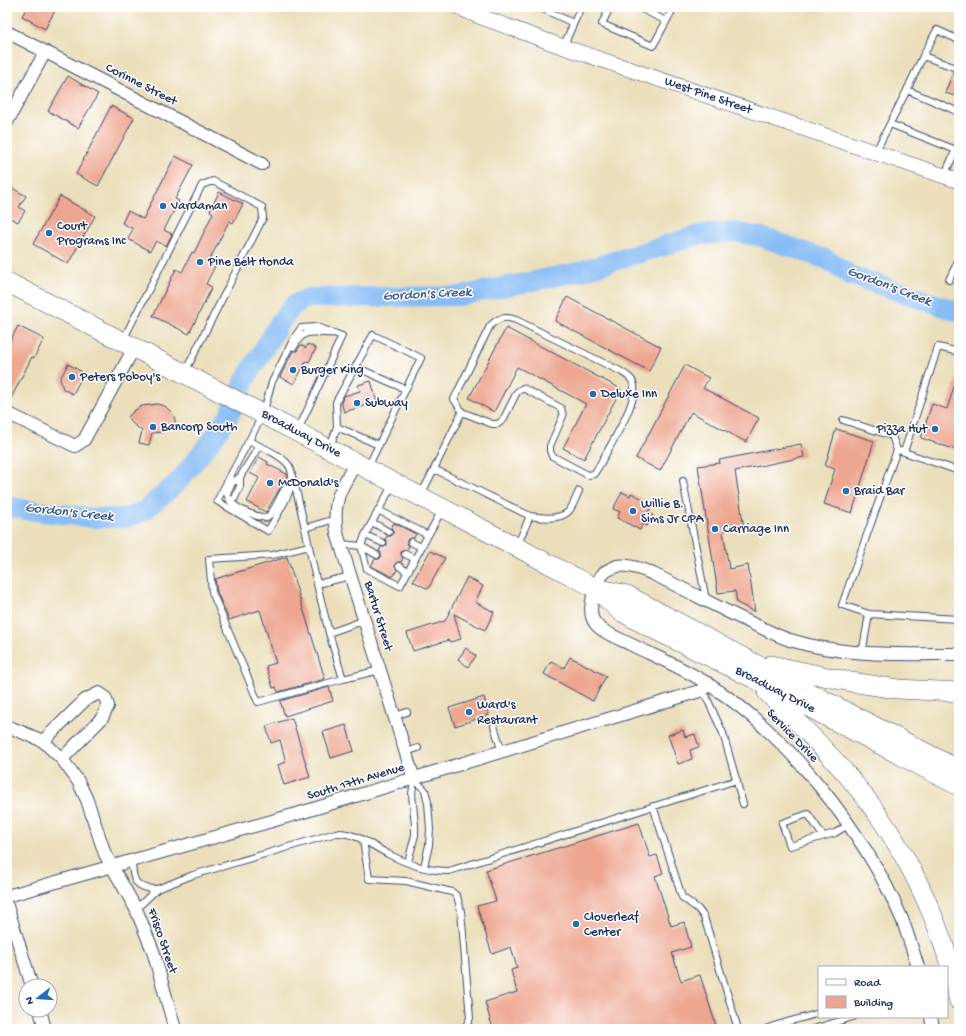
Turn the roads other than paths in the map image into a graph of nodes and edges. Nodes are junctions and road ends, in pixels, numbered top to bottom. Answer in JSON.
{"nodes":[{"id":1,"x":458,"y":7,"type":"edge"},
{"id":2,"x":539,"y":7,"type":"edge"},
{"id":3,"x":581,"y":7,"type":"edge"},
{"id":4,"x":610,"y":7,"type":"edge"},
{"id":5,"x":638,"y":7,"type":"edge"},
{"id":6,"x":674,"y":7,"type":"edge"},
{"id":7,"x":666,"y":21,"type":"junction"},
{"id":8,"x":573,"y":23,"type":"junction"},
{"id":9,"x":7,"y":32,"type":"edge"},
{"id":10,"x":959,"y":40,"type":"edge"},
{"id":11,"x":563,"y":47,"type":"junction"},
{"id":12,"x":45,"y":52,"type":"junction"},
{"id":13,"x":923,"y":56,"type":"junction"},
{"id":14,"x":959,"y":69,"type":"edge"},
{"id":15,"x":907,"y":90,"type":"junction"},
{"id":16,"x":959,"y":112,"type":"edge"},
{"id":17,"x":7,"y":122,"type":"edge"},
{"id":18,"x":890,"y":124,"type":"junction"},
{"id":19,"x":959,"y":143,"type":"edge"},
{"id":20,"x":956,"y":150,"type":"junction"},
{"id":21,"x":875,"y":153,"type":"junction"},
{"id":22,"x":262,"y":164,"type":"dead end"},
{"id":23,"x":944,"y":176,"type":"junction"},
{"id":24,"x":959,"y":181,"type":"edge"},
{"id":25,"x":959,"y":260,"type":"edge"},
{"id":26,"x":948,"y":280,"type":"dead end"},
{"id":27,"x":7,"y":282,"type":"edge"},
{"id":28,"x":128,"y":345,"type":"junction"},
{"id":29,"x":959,"y":352,"type":"edge"},
{"id":30,"x":356,"y":367,"type":"junction"},
{"id":31,"x":184,"y":374,"type":"junction"},
{"id":32,"x":405,"y":389,"type":"junction"},
{"id":33,"x":257,"y":411,"type":"junction"},
{"id":34,"x":462,"y":412,"type":"junction"},
{"id":35,"x":7,"y":413,"type":"edge"},
{"id":36,"x":843,"y":420,"type":"dead end"},
{"id":37,"x":337,"y":427,"type":"junction"},
{"id":38,"x":297,"y":432,"type":"junction"},
{"id":39,"x":249,"y":441,"type":"junction"},
{"id":40,"x":379,"y":445,"type":"junction"},
{"id":41,"x":259,"y":446,"type":"junction"},
{"id":42,"x":329,"y":448,"type":"junction"},
{"id":43,"x":900,"y":451,"type":"junction"},
{"id":44,"x":362,"y":466,"type":"junction"},
{"id":45,"x":434,"y":469,"type":"junction"},
{"id":46,"x":959,"y":471,"type":"edge"},
{"id":47,"x":292,"y":480,"type":"junction"},
{"id":48,"x":683,"y":481,"type":"dead end"},
{"id":49,"x":394,"y":483,"type":"junction"},
{"id":50,"x":579,"y":491,"type":"dead end"},
{"id":51,"x":420,"y":496,"type":"junction"},
{"id":52,"x":443,"y":508,"type":"junction"},
{"id":53,"x":378,"y":510,"type":"junction"},
{"id":54,"x":530,"y":516,"type":"junction"},
{"id":55,"x":335,"y":519,"type":"junction"},
{"id":56,"x":372,"y":522,"type":"junction"},
{"id":57,"x":305,"y":528,"type":"junction"},
{"id":58,"x":389,"y":532,"type":"dead end"},
{"id":59,"x":365,"y":535,"type":"junction"},
{"id":60,"x":428,"y":535,"type":"junction"},
{"id":61,"x":412,"y":542,"type":"dead end"},
{"id":62,"x":383,"y":543,"type":"dead end"},
{"id":63,"x":341,"y":544,"type":"junction"},
{"id":64,"x":309,"y":546,"type":"junction"},
{"id":65,"x":361,"y":546,"type":"junction"},
{"id":66,"x":421,"y":547,"type":"junction"},
{"id":67,"x":517,"y":547,"type":"junction"},
{"id":68,"x":405,"y":554,"type":"dead end"},
{"id":69,"x":377,"y":555,"type":"dead end"},
{"id":70,"x":415,"y":559,"type":"junction"},
{"id":71,"x":399,"y":566,"type":"dead end"},
{"id":72,"x":407,"y":572,"type":"junction"},
{"id":73,"x":351,"y":576,"type":"junction"},
{"id":74,"x":317,"y":584,"type":"junction"},
{"id":75,"x":595,"y":588,"type":"junction"},
{"id":76,"x":706,"y":601,"type":"junction"},
{"id":77,"x":869,"y":614,"type":"junction"},
{"id":78,"x":959,"y":619,"type":"edge"},
{"id":79,"x":365,"y":620,"type":"junction"},
{"id":80,"x":329,"y":633,"type":"junction"},
{"id":81,"x":862,"y":654,"type":"junction"},
{"id":82,"x":959,"y":654,"type":"edge"},
{"id":83,"x":747,"y":659,"type":"junction"},
{"id":84,"x":380,"y":670,"type":"junction"},
{"id":85,"x":753,"y":678,"type":"junction"},
{"id":86,"x":343,"y":679,"type":"junction"},
{"id":87,"x":705,"y":686,"type":"junction"},
{"id":88,"x":959,"y":692,"type":"edge"},
{"id":89,"x":408,"y":712,"type":"dead end"},
{"id":90,"x":395,"y":716,"type":"junction"},
{"id":91,"x":7,"y":726,"type":"edge"},
{"id":92,"x":494,"y":726,"type":"dead end"},
{"id":93,"x":43,"y":741,"type":"junction"},
{"id":94,"x":502,"y":752,"type":"junction"},
{"id":95,"x":62,"y":759,"type":"junction"},
{"id":96,"x":959,"y":770,"type":"edge"},
{"id":97,"x":414,"y":778,"type":"junction"},
{"id":98,"x":737,"y":780,"type":"junction"},
{"id":99,"x":959,"y":786,"type":"edge"},
{"id":100,"x":743,"y":804,"type":"dead end"},
{"id":101,"x":653,"y":806,"type":"junction"},
{"id":102,"x":848,"y":825,"type":"junction"},
{"id":103,"x":823,"y":836,"type":"junction"},
{"id":104,"x":363,"y":840,"type":"junction"},
{"id":105,"x":132,"y":860,"type":"junction"},
{"id":106,"x":408,"y":862,"type":"junction"},
{"id":107,"x":111,"y":866,"type":"junction"},
{"id":108,"x":424,"y":867,"type":"junction"},
{"id":109,"x":157,"y":889,"type":"junction"},
{"id":110,"x":7,"y":896,"type":"edge"},
{"id":111,"x":7,"y":906,"type":"edge"},
{"id":112,"x":136,"y":909,"type":"junction"},
{"id":113,"x":918,"y":966,"type":"edge"},
{"id":114,"x":30,"y":978,"type":"edge"},
{"id":115,"x":959,"y":1001,"type":"edge"},
{"id":116,"x":818,"y":1013,"type":"edge"},
{"id":117,"x":43,"y":1018,"type":"edge"},
{"id":118,"x":850,"y":1018,"type":"edge"},
{"id":119,"x":931,"y":1018,"type":"edge"},
{"id":120,"x":46,"y":1029,"type":"edge"},
{"id":121,"x":175,"y":1029,"type":"edge"},
{"id":122,"x":460,"y":1029,"type":"edge"},
{"id":123,"x":738,"y":1029,"type":"edge"},
{"id":124,"x":766,"y":1029,"type":"edge"},
{"id":125,"x":813,"y":1029,"type":"edge"},
{"id":126,"x":933,"y":1029,"type":"edge"}],
"edges":[{"from":1,"to":11,"type":"street","name":"West Pine Street"},
{"from":2,"to":8,"type":"lane"},
{"from":3,"to":8,"type":"lane"},
{"from":4,"to":7,"type":"lane"},
{"from":5,"to":7,"type":"lane"},
{"from":6,"to":7,"type":"lane"},
{"from":8,"to":11,"type":"lane"},
{"from":9,"to":12,"type":"street","name":"Corinne Street"},
{"from":10,"to":13,"type":"lane"},
{"from":11,"to":21,"type":"street","name":"West Pine Street"},
{"from":12,"to":17,"type":"street"},
{"from":12,"to":22,"type":"street","name":"Corinne Street"},
{"from":13,"to":14,"type":"lane"},
{"from":13,"to":15,"type":"lane"},
{"from":15,"to":16,"type":"lane"},
{"from":15,"to":18,"type":"lane"},
{"from":18,"to":20,"type":"lane"},
{"from":18,"to":21,"type":"lane"},
{"from":19,"to":20,"type":"lane"},
{"from":20,"to":23,"type":"lane"},
{"from":21,"to":23,"type":"street","name":"West Pine Street"},
{"from":23,"to":24,"type":"street","name":"West Pine Street"},
{"from":25,"to":26,"type":"lane"},
{"from":27,"to":28,"type":"main road","name":"Broadway Drive"},
{"from":28,"to":31,"type":"main road","name":"Broadway Drive"},
{"from":28,"to":31,"type":"lane"},
{"from":28,"to":35,"type":"street"},
{"from":29,"to":43,"type":"lane"},
{"from":30,"to":32,"type":"lane"},
{"from":30,"to":32,"type":"lane"},
{"from":30,"to":37,"type":"lane"},
{"from":31,"to":33,"type":"main road","name":"Broadway Drive"},
{"from":32,"to":40,"type":"lane"},
{"from":33,"to":38,"type":"main road","name":"Broadway Drive"},
{"from":33,"to":38,"type":"lane"},
{"from":33,"to":39,"type":"lane"},
{"from":34,"to":34,"type":"lane"},
{"from":34,"to":45,"type":"lane"},
{"from":36,"to":43,"type":"lane"},
{"from":37,"to":40,"type":"lane"},
{"from":37,"to":42,"type":"lane"},
{"from":38,"to":42,"type":"main road","name":"Broadway Drive"},
{"from":39,"to":41,"type":"lane"},
{"from":39,"to":47,"type":"lane"},
{"from":40,"to":44,"type":"lane"},
{"from":41,"to":47,"type":"lane"},
{"from":41,"to":47,"type":"lane"},
{"from":42,"to":44,"type":"main road","name":"Broadway Drive"},
{"from":43,"to":46,"type":"lane"},
{"from":43,"to":77,"type":"lane"},
{"from":44,"to":49,"type":"main road","name":"Broadway Drive"},
{"from":44,"to":55,"type":"street","name":"Bartur Street"},
{"from":45,"to":51,"type":"lane"},
{"from":45,"to":54,"type":"lane"},
{"from":47,"to":57,"type":"lane"},
{"from":48,"to":76,"type":"lane"},
{"from":49,"to":51,"type":"main road","name":"Broadway Drive"},
{"from":49,"to":53,"type":"lane"},
{"from":50,"to":54,"type":"lane"},
{"from":51,"to":52,"type":"main road","name":"Broadway Drive"},
{"from":52,"to":60,"type":"lane"},
{"from":52,"to":67,"type":"main road","name":"Broadway Drive"},
{"from":53,"to":56,"type":"lane"},
{"from":53,"to":60,"type":"lane"},
{"from":54,"to":67,"type":"lane"},
{"from":55,"to":57,"type":"lane"},
{"from":55,"to":63,"type":"street","name":"Bartur Street"},
{"from":56,"to":58,"type":"lane"},
{"from":56,"to":59,"type":"lane"},
{"from":57,"to":64,"type":"lane"},
{"from":59,"to":62,"type":"lane"},
{"from":59,"to":65,"type":"lane"},
{"from":60,"to":66,"type":"lane"},
{"from":61,"to":66,"type":"lane"},
{"from":63,"to":65,"type":"lane"},
{"from":63,"to":73,"type":"street","name":"Bartur Street"},
{"from":64,"to":74,"type":"lane"},
{"from":64,"to":86,"type":"lane"},
{"from":65,"to":69,"type":"lane"},
{"from":65,"to":72,"type":"lane"},
{"from":66,"to":70,"type":"lane"},
{"from":67,"to":75,"type":"main road","name":"Broadway Drive"},
{"from":68,"to":70,"type":"lane"},
{"from":70,"to":72,"type":"lane"},
{"from":71,"to":72,"type":"lane"},
{"from":73,"to":74,"type":"lane"},
{"from":73,"to":79,"type":"street","name":"Bartur Street"},
{"from":74,"to":80,"type":"lane"},
{"from":75,"to":76,"type":"street"},
{"from":75,"to":83,"type":"main road","name":"Broadway Drive"},
{"from":75,"to":85,"type":"main road","name":"Broadway Drive"},
{"from":75,"to":87,"type":"street","name":"Service Drive"},
{"from":76,"to":81,"type":"street"},
{"from":77,"to":78,"type":"lane"},
{"from":77,"to":81,"type":"lane"},
{"from":79,"to":80,"type":"lane"},
{"from":79,"to":84,"type":"street","name":"Bartur Street"},
{"from":80,"to":86,"type":"lane"},
{"from":81,"to":82,"type":"street"},
{"from":83,"to":88,"type":"main road"},
{"from":83,"to":96,"type":"main road","name":"Broadway Drive"},
{"from":84,"to":86,"type":"lane"},
{"from":84,"to":90,"type":"street","name":"Bartur Street"},
{"from":85,"to":99,"type":"main road","name":"Broadway Drive"},
{"from":85,"to":115,"type":"main road"},
{"from":87,"to":94,"type":"street","name":"South 17th Avenue"},
{"from":87,"to":98,"type":"lane"},
{"from":87,"to":102,"type":"street","name":"Service Drive"},
{"from":89,"to":90,"type":"lane"},
{"from":90,"to":97,"type":"street","name":"Bartur Street"},
{"from":91,"to":93,"type":"street"},
{"from":92,"to":94,"type":"lane"},
{"from":93,"to":95,"type":"street","name":"Frisco Street"},
{"from":93,"to":95,"type":"street"},
{"from":94,"to":97,"type":"street","name":"South 17th Avenue"},
{"from":95,"to":107,"type":"street","name":"Frisco Street"},
{"from":97,"to":105,"type":"street","name":"South 17th Avenue"},
{"from":97,"to":106,"type":"lane"},
{"from":97,"to":108,"type":"lane"},
{"from":98,"to":100,"type":"lane"},
{"from":98,"to":101,"type":"lane"},
{"from":101,"to":108,"type":"lane"},
{"from":101,"to":123,"type":"lane"},
{"from":102,"to":103,"type":"lane"},
{"from":102,"to":113,"type":"street","name":"Service Drive"},
{"from":103,"to":103,"type":"lane"},
{"from":104,"to":106,"type":"lane"},
{"from":104,"to":109,"type":"lane"},
{"from":104,"to":122,"type":"lane"},
{"from":105,"to":107,"type":"street","name":"South 17th Avenue"},
{"from":105,"to":109,"type":"lane"},
{"from":106,"to":108,"type":"lane"},
{"from":107,"to":110,"type":"street","name":"South 17th Avenue"},
{"from":107,"to":112,"type":"street","name":"Frisco Street"},
{"from":109,"to":112,"type":"lane"},
{"from":111,"to":114,"type":"street"},
{"from":112,"to":121,"type":"street","name":"Frisco Street"},
{"from":116,"to":124,"type":"lane"},
{"from":117,"to":120,"type":"street"},
{"from":118,"to":125,"type":"lane"},
{"from":119,"to":126,"type":"street"}]}
